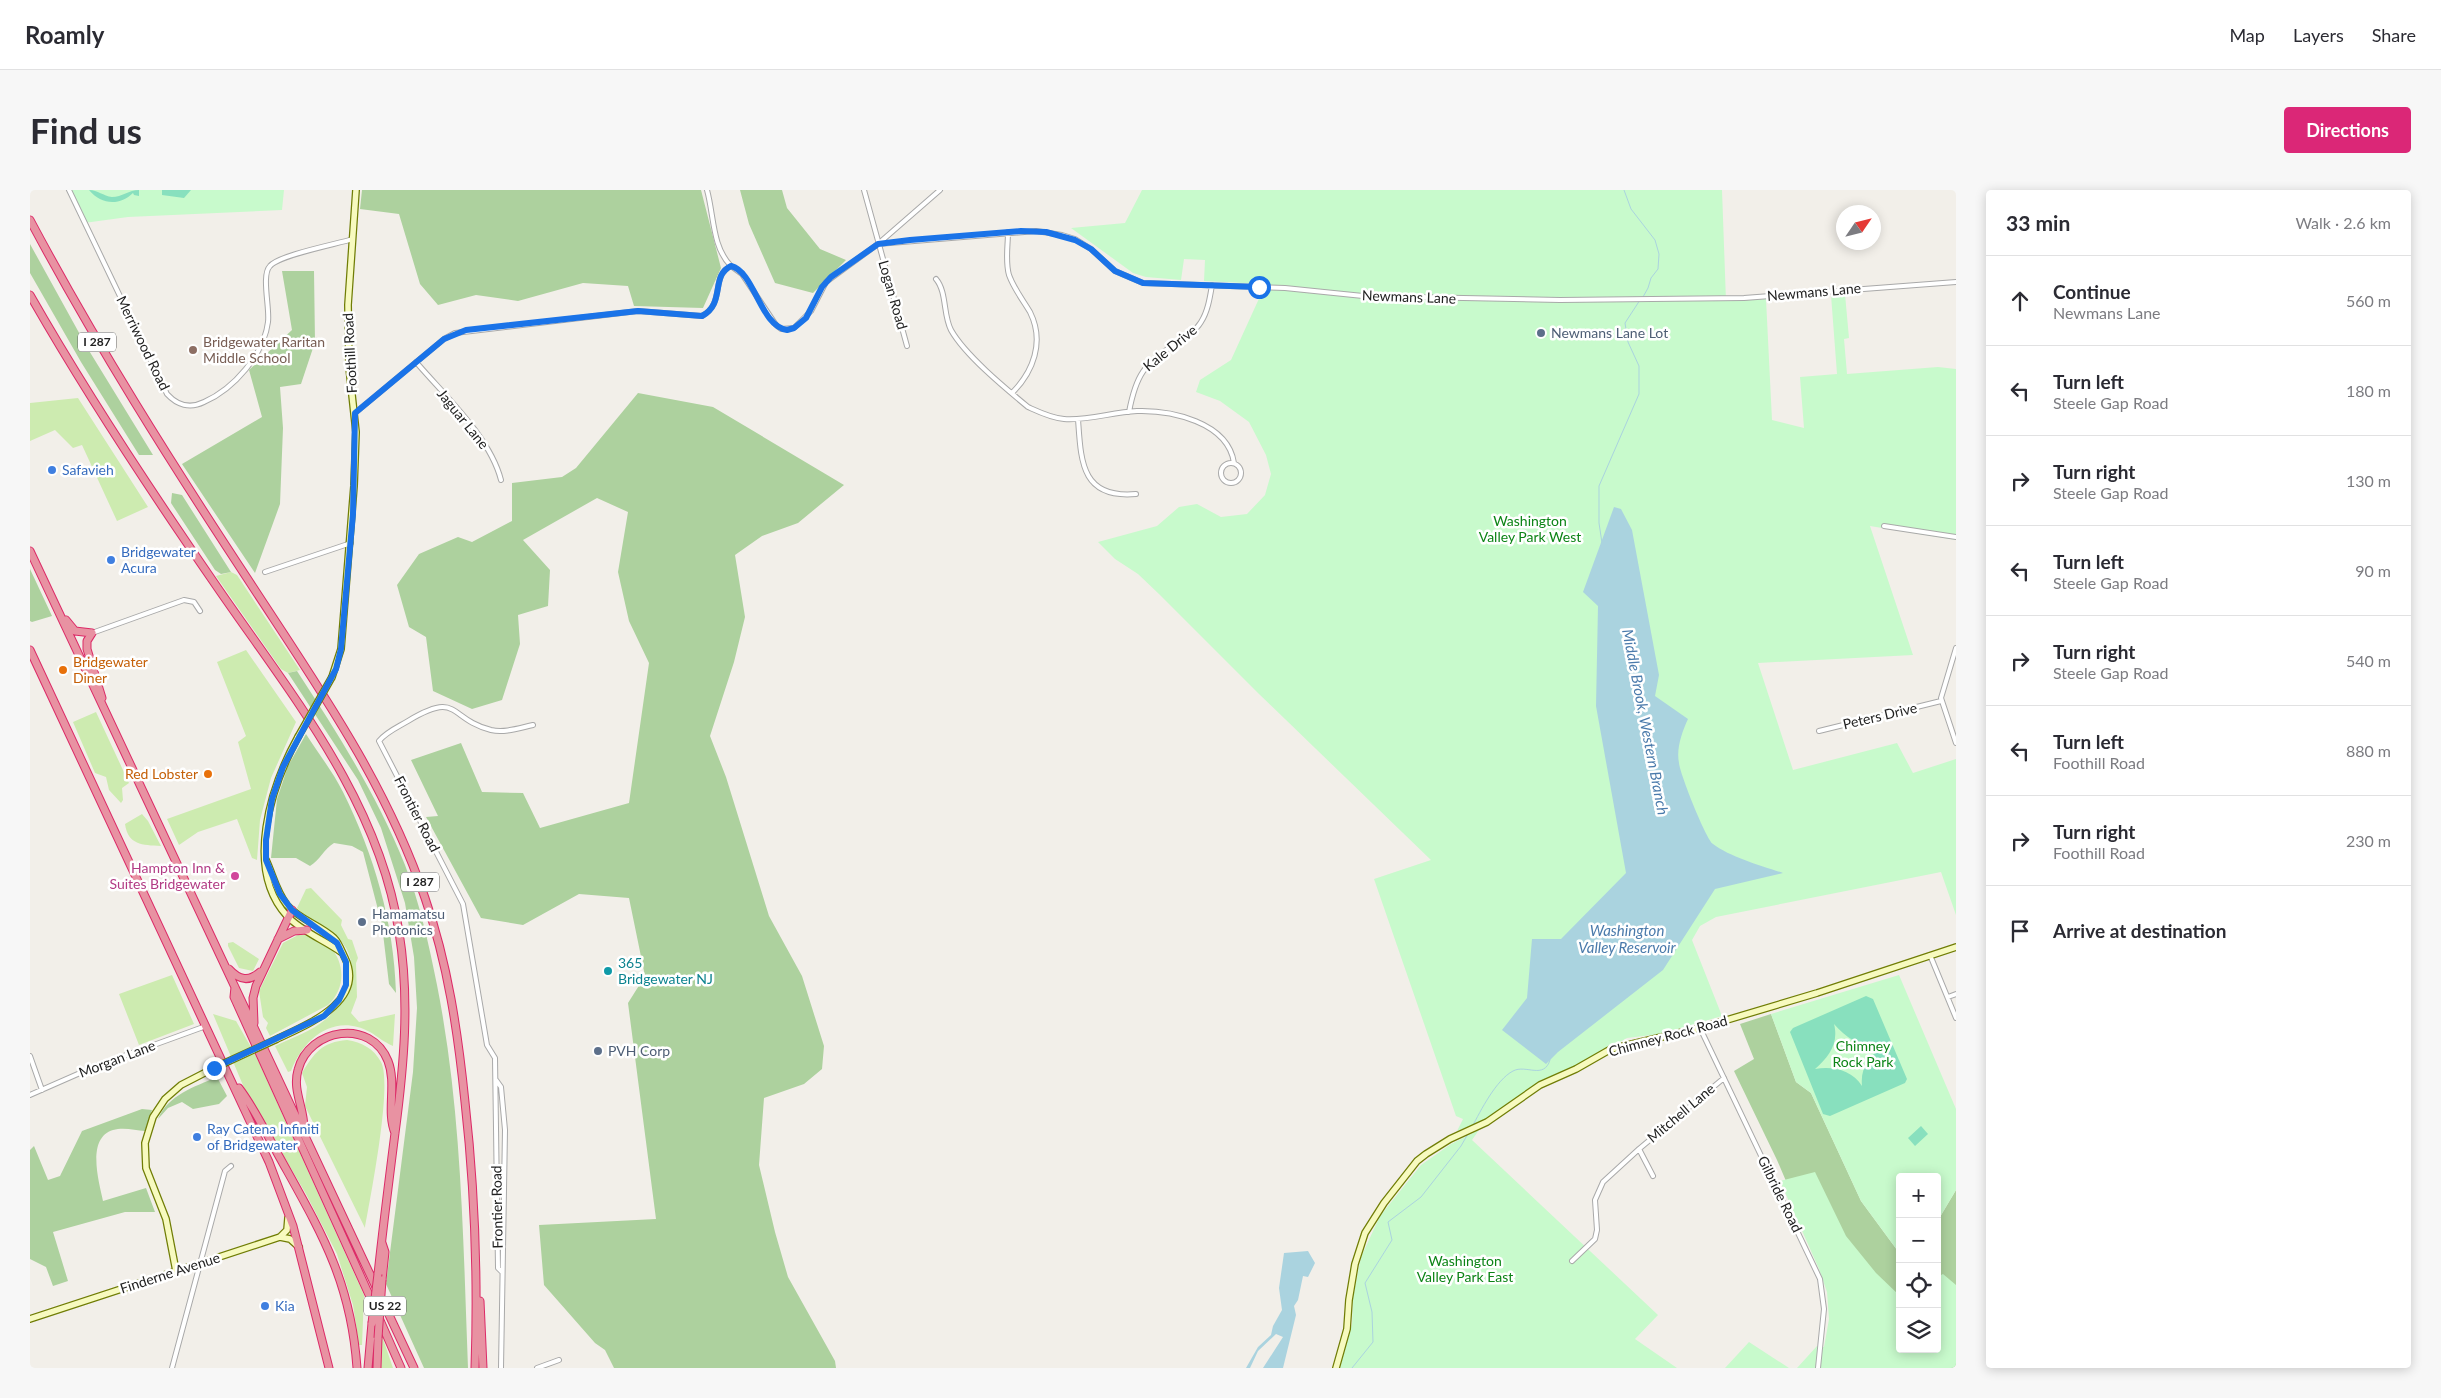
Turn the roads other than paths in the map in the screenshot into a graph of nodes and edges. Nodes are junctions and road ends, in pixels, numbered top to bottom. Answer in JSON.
{"nodes":[{"id":1,"x":69,"y":190,"type":"edge"},
{"id":2,"x":356,"y":190,"type":"edge"},
{"id":3,"x":706,"y":190,"type":"edge"},
{"id":4,"x":864,"y":190,"type":"edge"},
{"id":5,"x":940,"y":190,"type":"edge"},
{"id":6,"x":30,"y":220,"type":"edge"},
{"id":7,"x":1008,"y":232,"type":"junction"},
{"id":8,"x":353,"y":240,"type":"junction"},
{"id":9,"x":878,"y":244,"type":"junction"},
{"id":10,"x":731,"y":266,"type":"junction"},
{"id":11,"x":936,"y":279,"type":"dead end"},
{"id":12,"x":1956,"y":282,"type":"edge"},
{"id":13,"x":1212,"y":284,"type":"junction"},
{"id":14,"x":30,"y":295,"type":"edge"},
{"id":15,"x":908,"y":346,"type":"dead end"},
{"id":16,"x":416,"y":362,"type":"junction"},
{"id":17,"x":1012,"y":393,"type":"junction"},
{"id":18,"x":1129,"y":412,"type":"junction"},
{"id":19,"x":355,"y":413,"type":"junction"},
{"id":20,"x":1078,"y":419,"type":"junction"},
{"id":21,"x":1234,"y":463,"type":"junction"},
{"id":22,"x":501,"y":480,"type":"dead end"},
{"id":23,"x":1136,"y":494,"type":"dead end"},
{"id":24,"x":1884,"y":526,"type":"dead end"},
{"id":25,"x":1956,"y":537,"type":"edge"},
{"id":26,"x":351,"y":543,"type":"junction"},
{"id":27,"x":30,"y":551,"type":"edge"},
{"id":28,"x":265,"y":572,"type":"dead end"},
{"id":29,"x":52,"y":599,"type":"junction"},
{"id":30,"x":200,"y":612,"type":"dead end"},
{"id":31,"x":92,"y":633,"type":"junction"},
{"id":32,"x":1956,"y":648,"type":"edge"},
{"id":33,"x":30,"y":650,"type":"edge"},
{"id":34,"x":30,"y":663,"type":"edge"},
{"id":35,"x":38,"y":667,"type":"junction"},
{"id":36,"x":1941,"y":701,"type":"junction"},
{"id":37,"x":107,"y":716,"type":"junction"},
{"id":38,"x":533,"y":725,"type":"dead end"},
{"id":39,"x":1819,"y":730,"type":"dead end"},
{"id":40,"x":1956,"y":743,"type":"edge"},
{"id":41,"x":266,"y":860,"type":"junction"},
{"id":42,"x":292,"y":910,"type":"junction"},
{"id":43,"x":288,"y":918,"type":"junction"},
{"id":44,"x":307,"y":930,"type":"junction"},
{"id":45,"x":278,"y":939,"type":"junction"},
{"id":46,"x":1956,"y":947,"type":"edge"},
{"id":47,"x":341,"y":952,"type":"junction"},
{"id":48,"x":1930,"y":955,"type":"junction"},
{"id":49,"x":224,"y":962,"type":"junction"},
{"id":50,"x":262,"y":970,"type":"junction"},
{"id":51,"x":236,"y":987,"type":"junction"},
{"id":52,"x":1956,"y":994,"type":"edge"},
{"id":53,"x":1948,"y":997,"type":"junction"},
{"id":54,"x":1956,"y":1018,"type":"edge"},
{"id":55,"x":206,"y":1026,"type":"junction"},
{"id":56,"x":255,"y":1028,"type":"junction"},
{"id":57,"x":1700,"y":1028,"type":"junction"},
{"id":58,"x":30,"y":1056,"type":"edge"},
{"id":59,"x":231,"y":1078,"type":"junction"},
{"id":60,"x":1724,"y":1078,"type":"junction"},
{"id":61,"x":496,"y":1080,"type":"junction"},
{"id":62,"x":42,"y":1090,"type":"junction"},
{"id":63,"x":30,"y":1095,"type":"edge"},
{"id":64,"x":304,"y":1133,"type":"junction"},
{"id":65,"x":395,"y":1134,"type":"junction"},
{"id":66,"x":1639,"y":1149,"type":"junction"},
{"id":67,"x":230,"y":1166,"type":"dead end"},
{"id":68,"x":1653,"y":1176,"type":"dead end"},
{"id":69,"x":287,"y":1210,"type":"junction"},
{"id":70,"x":280,"y":1237,"type":"junction"},
{"id":71,"x":381,"y":1243,"type":"junction"},
{"id":72,"x":299,"y":1247,"type":"junction"},
{"id":73,"x":1572,"y":1261,"type":"dead end"},
{"id":74,"x":202,"y":1262,"type":"junction"},
{"id":75,"x":176,"y":1271,"type":"junction"},
{"id":76,"x":502,"y":1272,"type":"junction"},
{"id":77,"x":477,"y":1273,"type":"junction"},
{"id":78,"x":30,"y":1319,"type":"edge"},
{"id":79,"x":559,"y":1360,"type":"dead end"},
{"id":80,"x":172,"y":1368,"type":"edge"},
{"id":81,"x":329,"y":1368,"type":"edge"},
{"id":82,"x":357,"y":1368,"type":"edge"},
{"id":83,"x":368,"y":1368,"type":"edge"},
{"id":84,"x":377,"y":1368,"type":"edge"},
{"id":85,"x":401,"y":1368,"type":"edge"},
{"id":86,"x":414,"y":1368,"type":"edge"},
{"id":87,"x":475,"y":1368,"type":"edge"},
{"id":88,"x":483,"y":1368,"type":"edge"},
{"id":89,"x":501,"y":1368,"type":"edge"},
{"id":90,"x":537,"y":1368,"type":"edge"},
{"id":91,"x":1336,"y":1368,"type":"edge"},
{"id":92,"x":1818,"y":1368,"type":"edge"}],
"edges":[{"from":1,"to":8,"type":"street","name":"Merriwood Road"},
{"from":2,"to":8,"type":"street","name":"Foothill Road"},
{"from":3,"to":10,"type":"street"},
{"from":4,"to":9,"type":"street","name":"Logan Road"},
{"from":5,"to":9,"type":"street"},
{"from":6,"to":77,"type":"highway","number":"I 287"},
{"from":7,"to":9,"type":"street","name":"Newmans Lane"},
{"from":7,"to":13,"type":"street","name":"Newmans Lane"},
{"from":7,"to":17,"type":"street"},
{"from":8,"to":19,"type":"street","name":"Foothill Road"},
{"from":9,"to":10,"type":"street"},
{"from":9,"to":15,"type":"street","name":"Logan Road"},
{"from":10,"to":16,"type":"street"},
{"from":11,"to":17,"type":"street"},
{"from":12,"to":13,"type":"street","name":"Newmans Lane"},
{"from":13,"to":18,"type":"street","name":"Kale Drive"},
{"from":14,"to":65,"type":"highway","number":"I 287"},
{"from":16,"to":19,"type":"street"},
{"from":16,"to":22,"type":"street","name":"Jaguar Lane"},
{"from":17,"to":20,"type":"street"},
{"from":18,"to":20,"type":"street"},
{"from":18,"to":21,"type":"street"},
{"from":19,"to":26,"type":"street","name":"Foothill Road"},
{"from":20,"to":23,"type":"street"},
{"from":21,"to":21,"type":"street"},
{"from":24,"to":25,"type":"street"},
{"from":26,"to":28,"type":"street"},
{"from":26,"to":41,"type":"street","name":"Foothill Road","bridge":true},
{"from":27,"to":29,"type":"highway","number":"US 22"},
{"from":29,"to":31,"type":"highway"},
{"from":29,"to":37,"type":"highway","number":"US 22"},
{"from":30,"to":31,"type":"street"},
{"from":31,"to":37,"type":"highway"},
{"from":32,"to":36,"type":"street"},
{"from":33,"to":35,"type":"highway"},
{"from":34,"to":35,"type":"highway"},
{"from":35,"to":55,"type":"highway"},
{"from":36,"to":39,"type":"street","name":"Peters Drive"},
{"from":36,"to":40,"type":"street"},
{"from":37,"to":49,"type":"highway","number":"US 22"},
{"from":38,"to":61,"type":"street","name":"Frontier Road"},
{"from":41,"to":42,"type":"street","name":"Foothill Road"},
{"from":41,"to":43,"type":"street","name":"Foothill Road"},
{"from":42,"to":43,"type":"highway"},
{"from":42,"to":47,"type":"street","name":"Foothill Road"},
{"from":43,"to":44,"type":"street","name":"Foothill Road"},
{"from":43,"to":45,"type":"highway"},
{"from":44,"to":45,"type":"highway"},
{"from":44,"to":47,"type":"street","name":"Foothill Road"},
{"from":45,"to":50,"type":"highway"},
{"from":46,"to":48,"type":"street","name":"Chimney Rock Road"},
{"from":47,"to":75,"type":"street","name":"Foothill Road","bridge":true},
{"from":48,"to":53,"type":"street"},
{"from":48,"to":57,"type":"street","name":"Chimney Rock Road"},
{"from":49,"to":50,"type":"highway"},
{"from":49,"to":51,"type":"highway","number":"US 22"},
{"from":50,"to":56,"type":"highway"},
{"from":51,"to":56,"type":"highway","number":"US 22"},
{"from":51,"to":85,"type":"highway"},
{"from":52,"to":53,"type":"street"},
{"from":53,"to":54,"type":"street"},
{"from":55,"to":59,"type":"highway"},
{"from":55,"to":62,"type":"street","name":"Morgan Lane"},
{"from":56,"to":64,"type":"highway","number":"US 22"},
{"from":57,"to":60,"type":"street","name":"Gilbride Road"},
{"from":57,"to":91,"type":"street","name":"Chimney Rock Road"},
{"from":58,"to":62,"type":"street"},
{"from":59,"to":69,"type":"highway"},
{"from":59,"to":82,"type":"highway"},
{"from":60,"to":66,"type":"street","name":"Mitchell Lane"},
{"from":60,"to":92,"type":"street","name":"Gilbride Road"},
{"from":61,"to":76,"type":"street","name":"Frontier Road"},
{"from":61,"to":76,"type":"street","name":"Frontier Road"},
{"from":62,"to":63,"type":"street","name":"Morgan Lane"},
{"from":64,"to":65,"type":"highway"},
{"from":64,"to":86,"type":"highway","number":"US 22"},
{"from":65,"to":71,"type":"highway","number":"I 287"},
{"from":66,"to":68,"type":"street","name":"Mitchell Lane"},
{"from":66,"to":73,"type":"street","name":"Mitchell Lane"},
{"from":67,"to":74,"type":"street"},
{"from":69,"to":70,"type":"street"},
{"from":69,"to":72,"type":"highway"},
{"from":70,"to":72,"type":"street"},
{"from":70,"to":74,"type":"street","name":"Finderne Avenue"},
{"from":71,"to":83,"type":"highway","number":"I 287","bridge":true},
{"from":71,"to":84,"type":"highway","bridge":true},
{"from":72,"to":81,"type":"highway"},
{"from":74,"to":75,"type":"street","name":"Finderne Avenue"},
{"from":74,"to":80,"type":"street"},
{"from":75,"to":78,"type":"street","name":"Finderne Avenue"},
{"from":76,"to":89,"type":"street","name":"Frontier Road"},
{"from":77,"to":87,"type":"highway","number":"I 287"},
{"from":77,"to":88,"type":"highway"},
{"from":79,"to":90,"type":"street"}]}
